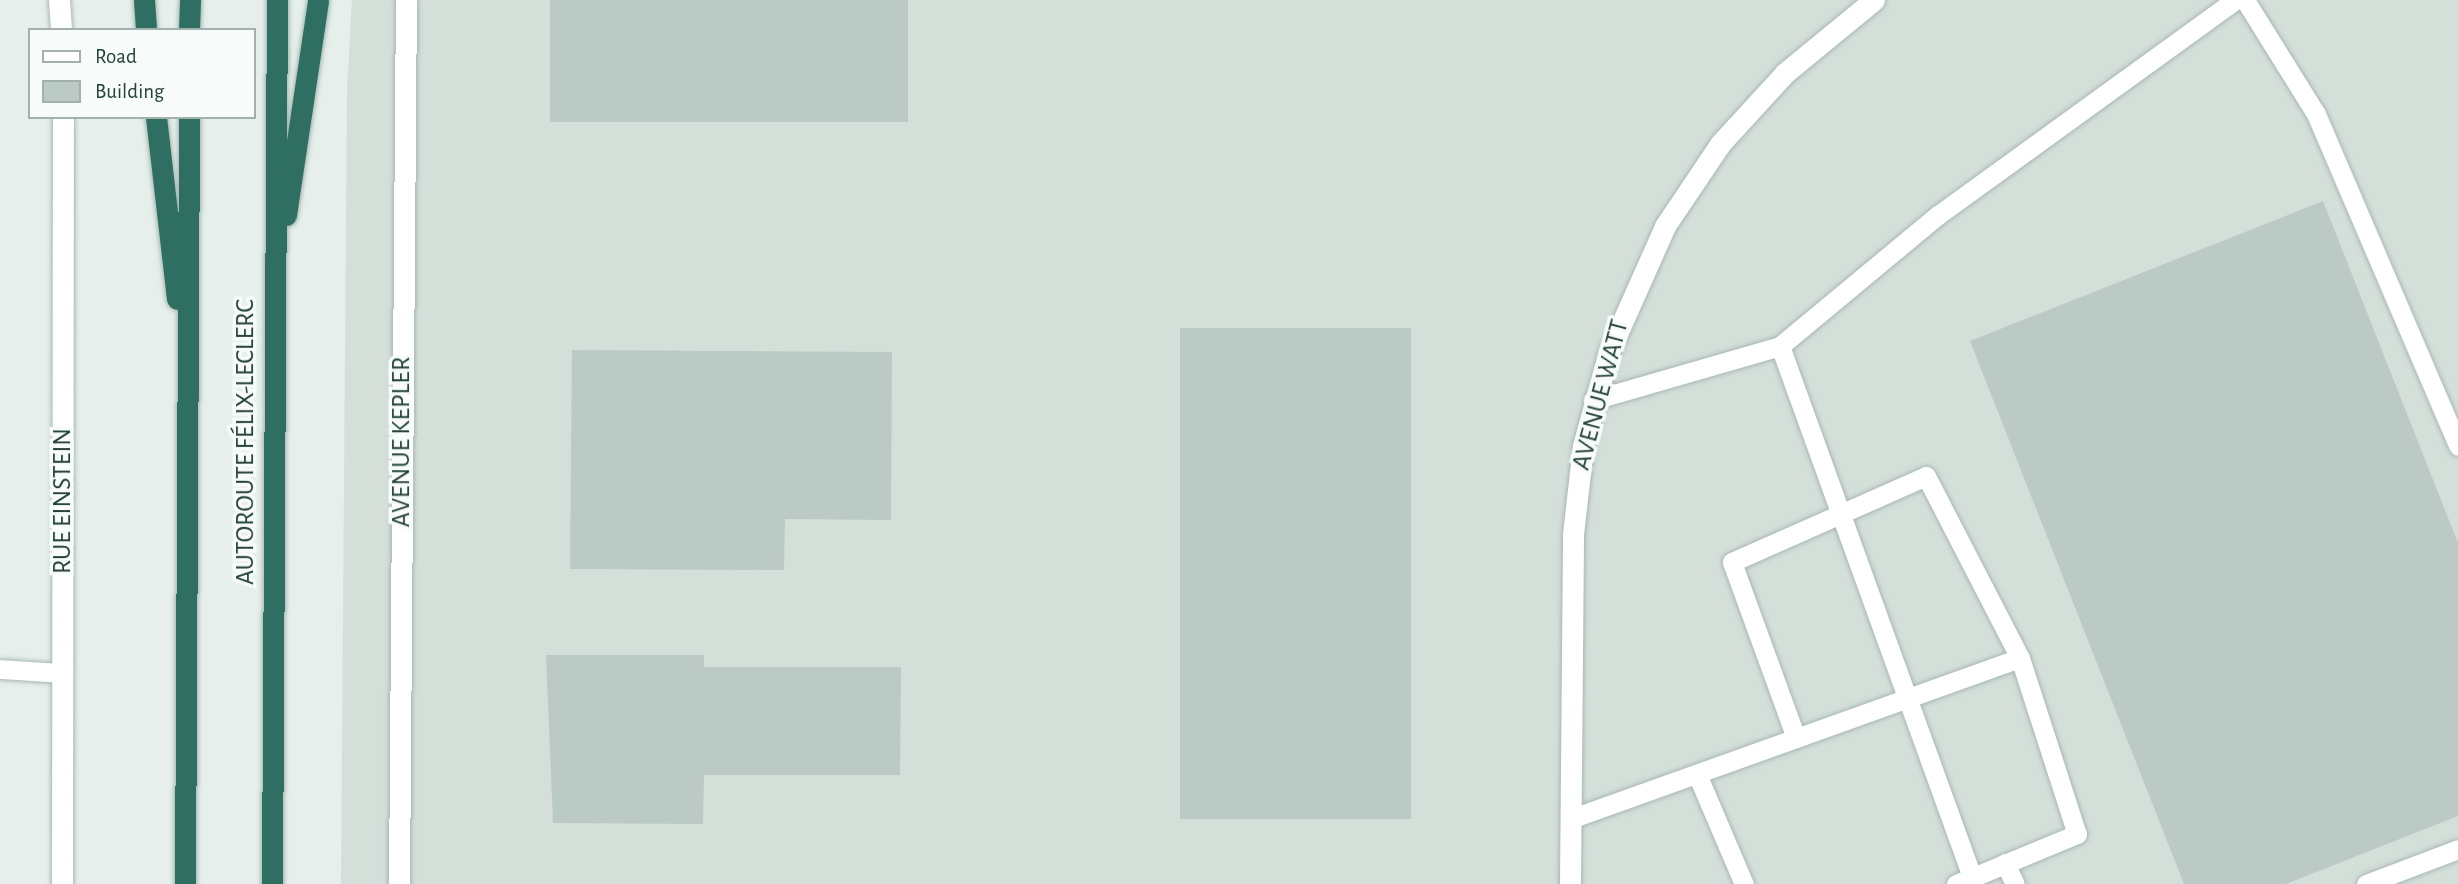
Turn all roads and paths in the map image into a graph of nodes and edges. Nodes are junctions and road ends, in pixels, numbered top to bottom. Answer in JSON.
{"nodes":[{"id":1,"x":59,"y":0,"type":"edge"},
{"id":2,"x":144,"y":0,"type":"edge"},
{"id":3,"x":190,"y":0,"type":"edge"},
{"id":4,"x":277,"y":0,"type":"edge"},
{"id":5,"x":318,"y":0,"type":"edge"},
{"id":6,"x":406,"y":0,"type":"edge"},
{"id":7,"x":1874,"y":0,"type":"edge"},
{"id":8,"x":2235,"y":0,"type":"edge"},
{"id":9,"x":2245,"y":0,"type":"edge"},
{"id":10,"x":61,"y":28,"type":"edge"},
{"id":11,"x":146,"y":28,"type":"edge"},
{"id":12,"x":190,"y":28,"type":"edge"},
{"id":13,"x":63,"y":119,"type":"edge"},
{"id":14,"x":156,"y":119,"type":"edge"},
{"id":15,"x":189,"y":119,"type":"edge"},
{"id":16,"x":275,"y":289,"type":"junction"},
{"id":17,"x":1780,"y":346,"type":"junction"},
{"id":18,"x":187,"y":395,"type":"junction"},
{"id":19,"x":1593,"y":400,"type":"junction"},
{"id":20,"x":2458,"y":446,"type":"edge"},
{"id":21,"x":1838,"y":512,"type":"junction"},
{"id":22,"x":2020,"y":659,"type":"junction"},
{"id":23,"x":0,"y":669,"type":"edge"},
{"id":24,"x":62,"y":673,"type":"junction"},
{"id":25,"x":1907,"y":699,"type":"junction"},
{"id":26,"x":1796,"y":738,"type":"junction"},
{"id":27,"x":1697,"y":774,"type":"junction"},
{"id":28,"x":1570,"y":819,"type":"junction"},
{"id":29,"x":2458,"y":849,"type":"edge"},
{"id":30,"x":2005,"y":863,"type":"junction"},
{"id":31,"x":1964,"y":881,"type":"edge"},
{"id":32,"x":62,"y":884,"type":"edge"},
{"id":33,"x":185,"y":884,"type":"edge"},
{"id":34,"x":272,"y":884,"type":"edge"},
{"id":35,"x":399,"y":884,"type":"edge"},
{"id":36,"x":1570,"y":884,"type":"edge"},
{"id":37,"x":1744,"y":884,"type":"edge"},
{"id":38,"x":2014,"y":884,"type":"edge"},
{"id":39,"x":2366,"y":884,"type":"edge"}],
"edges":[{"from":1,"to":10,"type":"street"},
{"from":2,"to":11,"type":"highway"},
{"from":3,"to":12,"type":"highway"},
{"from":4,"to":16,"type":"highway","name":"AUTOROUTE FÉLIX-LECLERC"},
{"from":5,"to":16,"type":"highway"},
{"from":6,"to":35,"type":"street","name":"AVENUE KEPLER"},
{"from":7,"to":19,"type":"street","name":"AVENUE WATT"},
{"from":8,"to":17,"type":"lane"},
{"from":9,"to":20,"type":"lane"},
{"from":13,"to":24,"type":"street","name":"RUE EINSTEIN"},
{"from":14,"to":18,"type":"highway"},
{"from":15,"to":18,"type":"highway"},
{"from":16,"to":34,"type":"highway","name":"AUTOROUTE FÉLIX-LECLERC"},
{"from":17,"to":19,"type":"lane"},
{"from":17,"to":21,"type":"lane"},
{"from":18,"to":33,"type":"highway"},
{"from":19,"to":28,"type":"street","name":"AVENUE WATT"},
{"from":21,"to":22,"type":"lane"},
{"from":21,"to":25,"type":"lane"},
{"from":21,"to":26,"type":"lane"},
{"from":22,"to":25,"type":"lane"},
{"from":22,"to":30,"type":"lane"},
{"from":23,"to":24,"type":"lane"},
{"from":24,"to":32,"type":"street","name":"RUE EINSTEIN"},
{"from":25,"to":26,"type":"lane"},
{"from":25,"to":31,"type":"lane"},
{"from":26,"to":27,"type":"lane"},
{"from":27,"to":28,"type":"lane"},
{"from":27,"to":37,"type":"lane"},
{"from":28,"to":36,"type":"street","name":"AVENUE WATT"},
{"from":29,"to":39,"type":"lane"},
{"from":30,"to":31,"type":"lane"},
{"from":30,"to":38,"type":"lane"}]}
